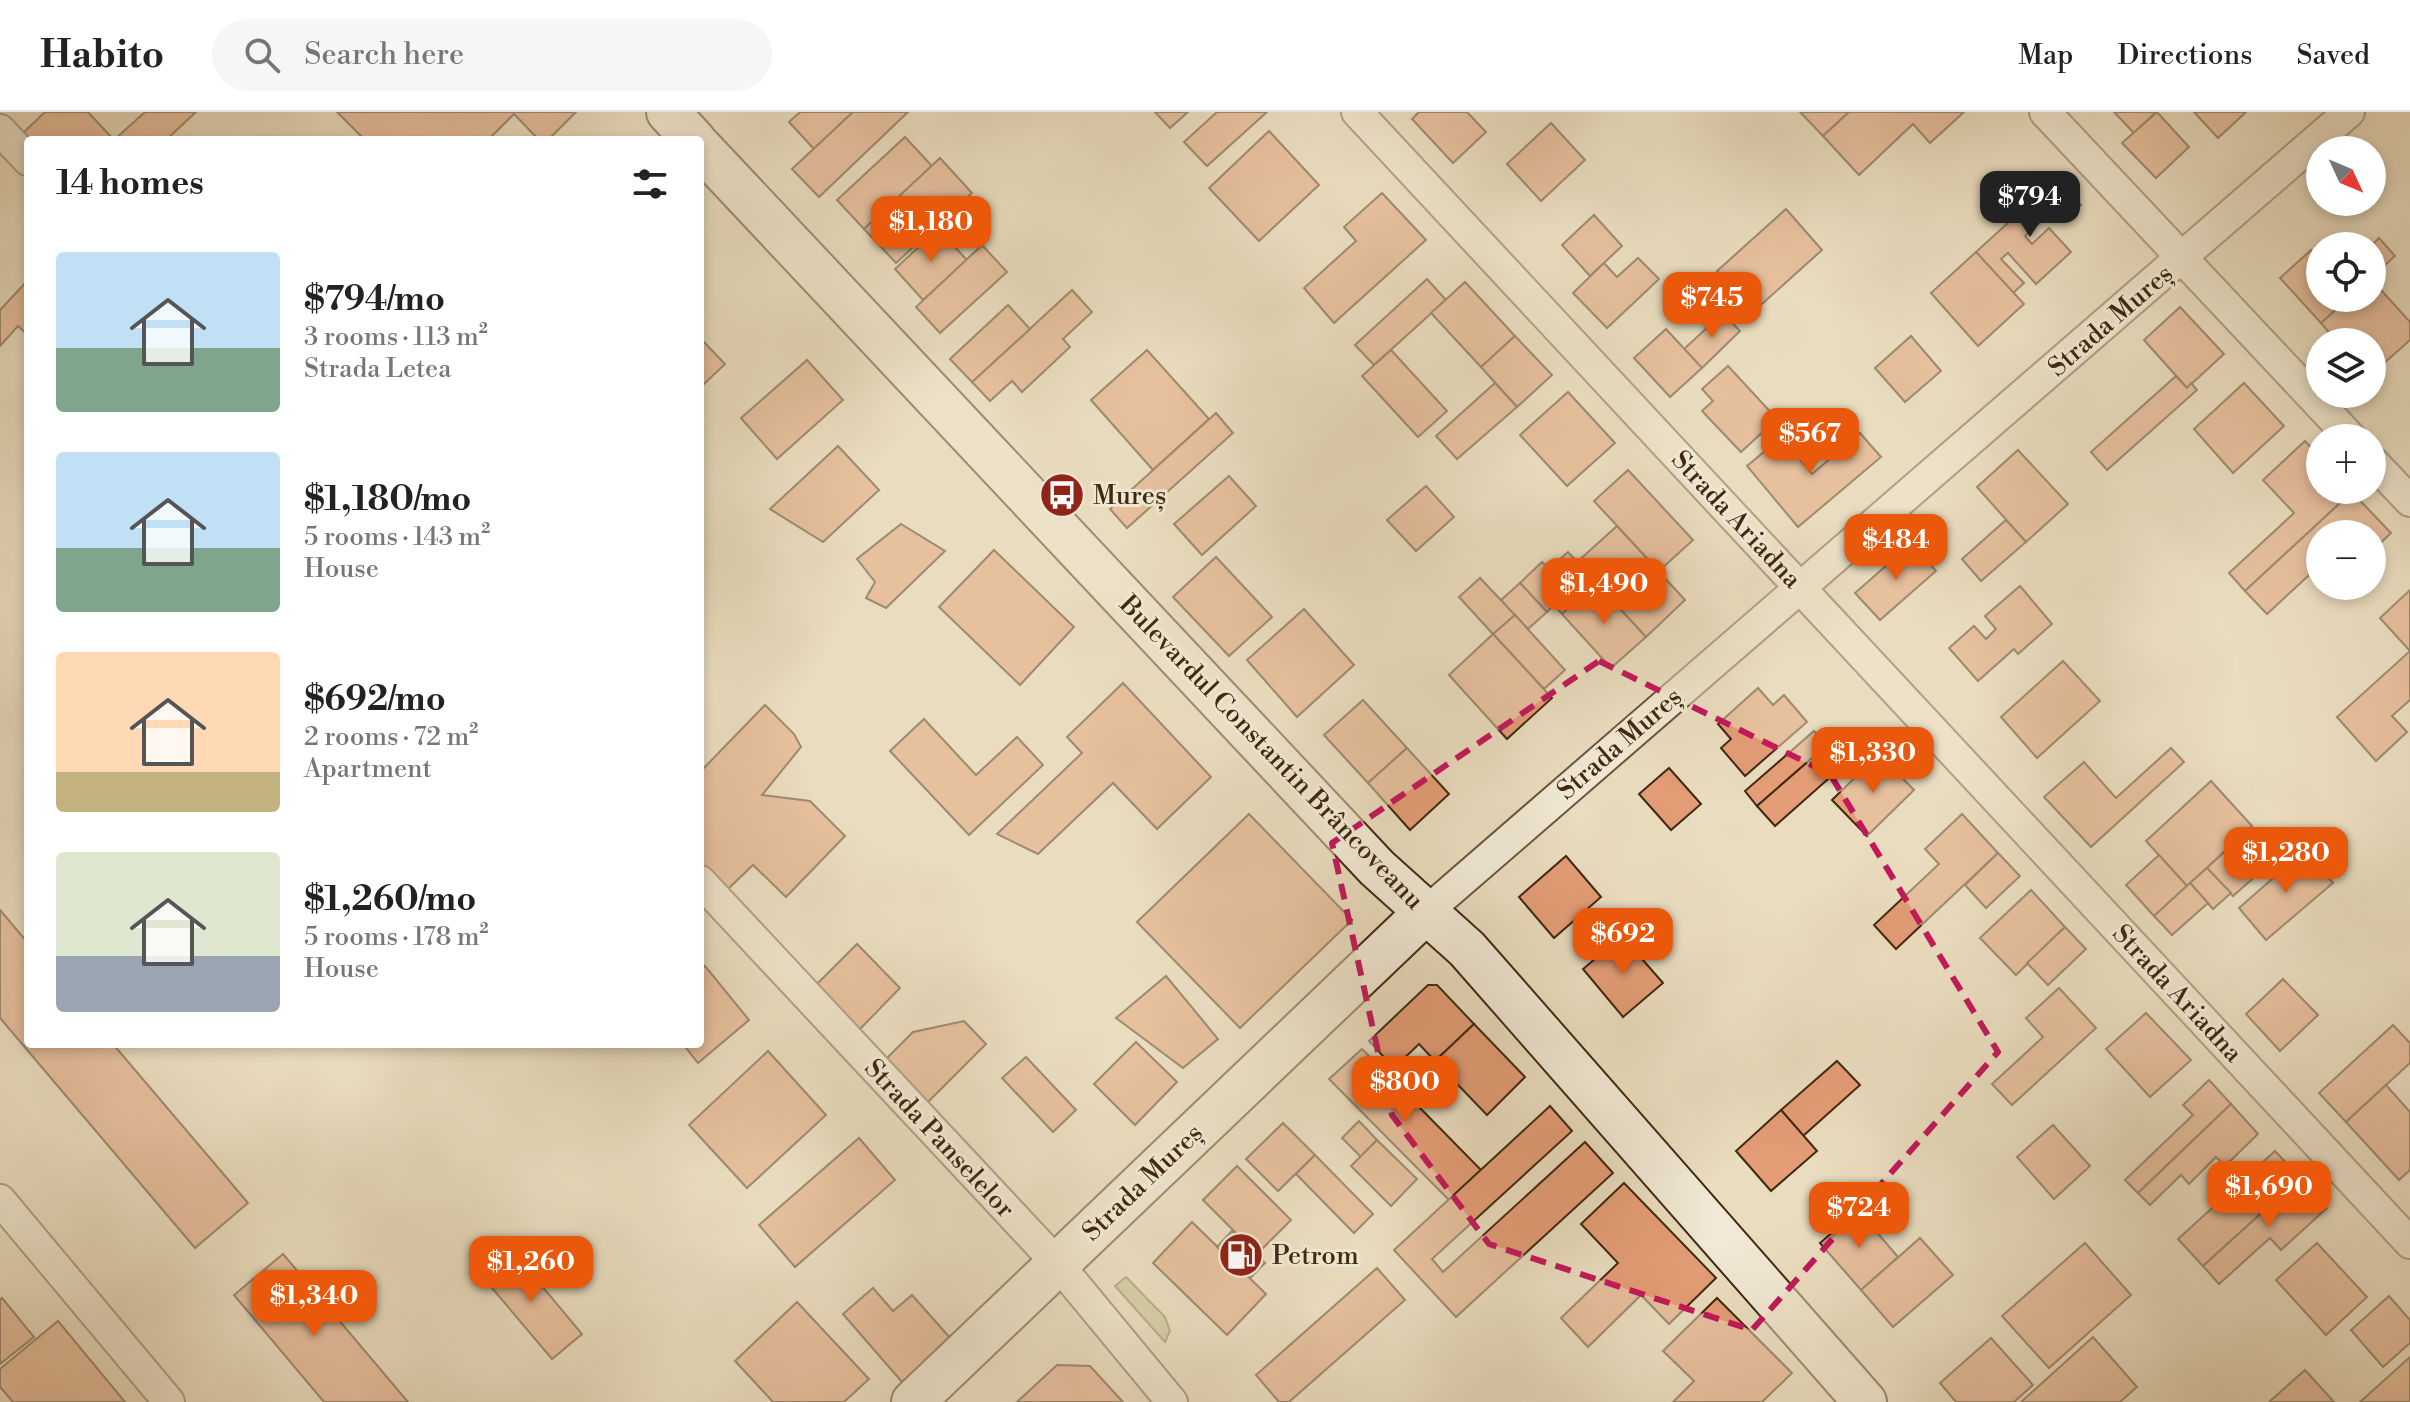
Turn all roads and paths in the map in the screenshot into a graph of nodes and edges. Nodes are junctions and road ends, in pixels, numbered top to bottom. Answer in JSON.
{"nodes":[{"id":1,"x":668,"y":112,"type":"edge"},
{"id":2,"x":1357,"y":112,"type":"edge"},
{"id":3,"x":2045,"y":112,"type":"edge"},
{"id":4,"x":2349,"y":112,"type":"edge"},
{"id":5,"x":0,"y":130,"type":"edge"},
{"id":6,"x":690,"y":136,"type":"edge"},
{"id":7,"x":704,"y":151,"type":"edge"},
{"id":8,"x":24,"y":156,"type":"edge"},
{"id":9,"x":2182,"y":258,"type":"junction"},
{"id":10,"x":2338,"y":424,"type":"edge"},
{"id":11,"x":2386,"y":476,"type":"edge"},
{"id":12,"x":2410,"y":501,"type":"edge"},
{"id":13,"x":1800,"y":587,"type":"junction"},
{"id":14,"x":704,"y":885,"type":"edge"},
{"id":15,"x":1426,"y":912,"type":"junction"},
{"id":16,"x":0,"y":1200,"type":"edge"},
{"id":17,"x":2410,"y":1243,"type":"edge"},
{"id":18,"x":1057,"y":1263,"type":"junction"},
{"id":19,"x":169,"y":1402,"type":"edge"},
{"id":20,"x":913,"y":1402,"type":"edge"},
{"id":21,"x":1172,"y":1402,"type":"edge"},
{"id":22,"x":1865,"y":1402,"type":"edge"}],
"edges":[{"from":1,"to":6,"type":"main road"},
{"from":2,"to":13,"type":"street","name":"Strada Ariadna"},
{"from":3,"to":9,"type":"street"},
{"from":4,"to":9,"type":"street","name":"Strada Mureș"},
{"from":5,"to":8,"type":"street"},
{"from":7,"to":15,"type":"main road","name":"Bulevardul Constantin Brâncoveanu"},
{"from":9,"to":10,"type":"street"},
{"from":9,"to":13,"type":"street","name":"Strada Mureș"},
{"from":11,"to":12,"type":"street"},
{"from":13,"to":15,"type":"street","name":"Strada Mureș"},
{"from":13,"to":17,"type":"street","name":"Strada Ariadna"},
{"from":14,"to":18,"type":"street","name":"Strada Panselelor"},
{"from":15,"to":18,"type":"main road","name":"Strada Mureș"},
{"from":15,"to":22,"type":"main road","name":"Bulevardul Constantin Brâncoveanu"},
{"from":16,"to":19,"type":"street"},
{"from":18,"to":20,"type":"main road","name":"Strada Mureș"},
{"from":18,"to":21,"type":"street","name":"Strada Panselelor"}]}
